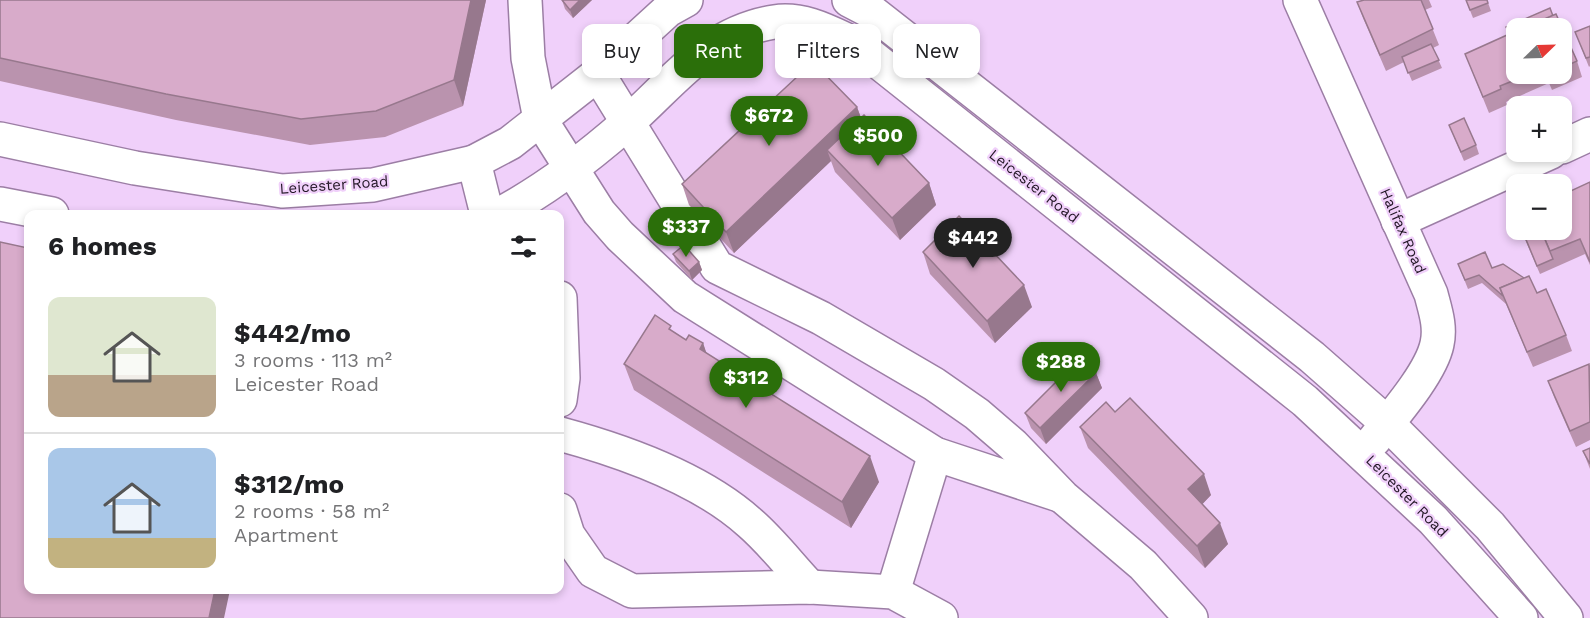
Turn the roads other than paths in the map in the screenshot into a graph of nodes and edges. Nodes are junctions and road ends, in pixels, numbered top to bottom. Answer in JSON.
{"nodes":[{"id":1,"x":525,"y":0,"type":"edge"},
{"id":2,"x":686,"y":0,"type":"edge"},
{"id":3,"x":849,"y":0,"type":"edge"},
{"id":4,"x":1300,"y":0,"type":"edge"},
{"id":5,"x":777,"y":11,"type":"edge"},
{"id":6,"x":653,"y":24,"type":"edge"},
{"id":7,"x":593,"y":78,"type":"edge"},
{"id":8,"x":600,"y":78,"type":"edge"},
{"id":9,"x":540,"y":119,"type":"junction"},
{"id":10,"x":628,"y":123,"type":"junction"},
{"id":11,"x":1590,"y":134,"type":"edge"},
{"id":12,"x":0,"y":140,"type":"edge"},
{"id":13,"x":1572,"y":142,"type":"edge"},
{"id":14,"x":474,"y":162,"type":"junction"},
{"id":15,"x":1528,"y":162,"type":"edge"},
{"id":16,"x":572,"y":171,"type":"junction"},
{"id":17,"x":280,"y":203,"type":"edge"},
{"id":18,"x":545,"y":203,"type":"edge"},
{"id":19,"x":0,"y":204,"type":"edge"},
{"id":20,"x":31,"y":210,"type":"edge"},
{"id":21,"x":486,"y":210,"type":"edge"},
{"id":22,"x":516,"y":210,"type":"edge"},
{"id":23,"x":1398,"y":220,"type":"junction"},
{"id":24,"x":1387,"y":423,"type":"junction"},
{"id":25,"x":564,"y":435,"type":"edge"},
{"id":26,"x":1364,"y":453,"type":"junction"},
{"id":27,"x":935,"y":454,"type":"junction"},
{"id":28,"x":1063,"y":497,"type":"junction"},
{"id":29,"x":564,"y":522,"type":"edge"},
{"id":30,"x":810,"y":587,"type":"junction"},
{"id":31,"x":893,"y":592,"type":"junction"},
{"id":32,"x":941,"y":618,"type":"edge"},
{"id":33,"x":1191,"y":618,"type":"edge"},
{"id":34,"x":1521,"y":618,"type":"edge"},
{"id":35,"x":1566,"y":618,"type":"edge"}],
"edges":[{"from":1,"to":9,"type":"street"},
{"from":2,"to":6,"type":"street","name":"Leicester Road"},
{"from":3,"to":24,"type":"street"},
{"from":4,"to":23,"type":"street","name":"Halifax Road"},
{"from":5,"to":10,"type":"street","name":"Leicester Road"},
{"from":5,"to":26,"type":"street","name":"Leicester Road"},
{"from":7,"to":9,"type":"street","name":"Leicester Road"},
{"from":8,"to":10,"type":"street"},
{"from":9,"to":14,"type":"street","name":"Leicester Road"},
{"from":9,"to":16,"type":"street"},
{"from":10,"to":16,"type":"street","name":"Leicester Road"},
{"from":10,"to":28,"type":"street"},
{"from":11,"to":13,"type":"street"},
{"from":12,"to":17,"type":"street","name":"Leicester Road"},
{"from":14,"to":17,"type":"street","name":"Leicester Road"},
{"from":14,"to":21,"type":"street"},
{"from":15,"to":23,"type":"street"},
{"from":16,"to":18,"type":"street","name":"Leicester Road"},
{"from":16,"to":27,"type":"street"},
{"from":18,"to":22,"type":"street","name":"Leicester Road"},
{"from":19,"to":20,"type":"street"},
{"from":23,"to":24,"type":"street","name":"Halifax Road"},
{"from":24,"to":26,"type":"street","name":"Halifax Road"},
{"from":24,"to":35,"type":"street"},
{"from":25,"to":30,"type":"street"},
{"from":26,"to":34,"type":"street","name":"Leicester Road"},
{"from":27,"to":28,"type":"street"},
{"from":27,"to":31,"type":"street"},
{"from":28,"to":33,"type":"street"},
{"from":29,"to":30,"type":"street"},
{"from":30,"to":31,"type":"street"},
{"from":31,"to":32,"type":"street"}]}
